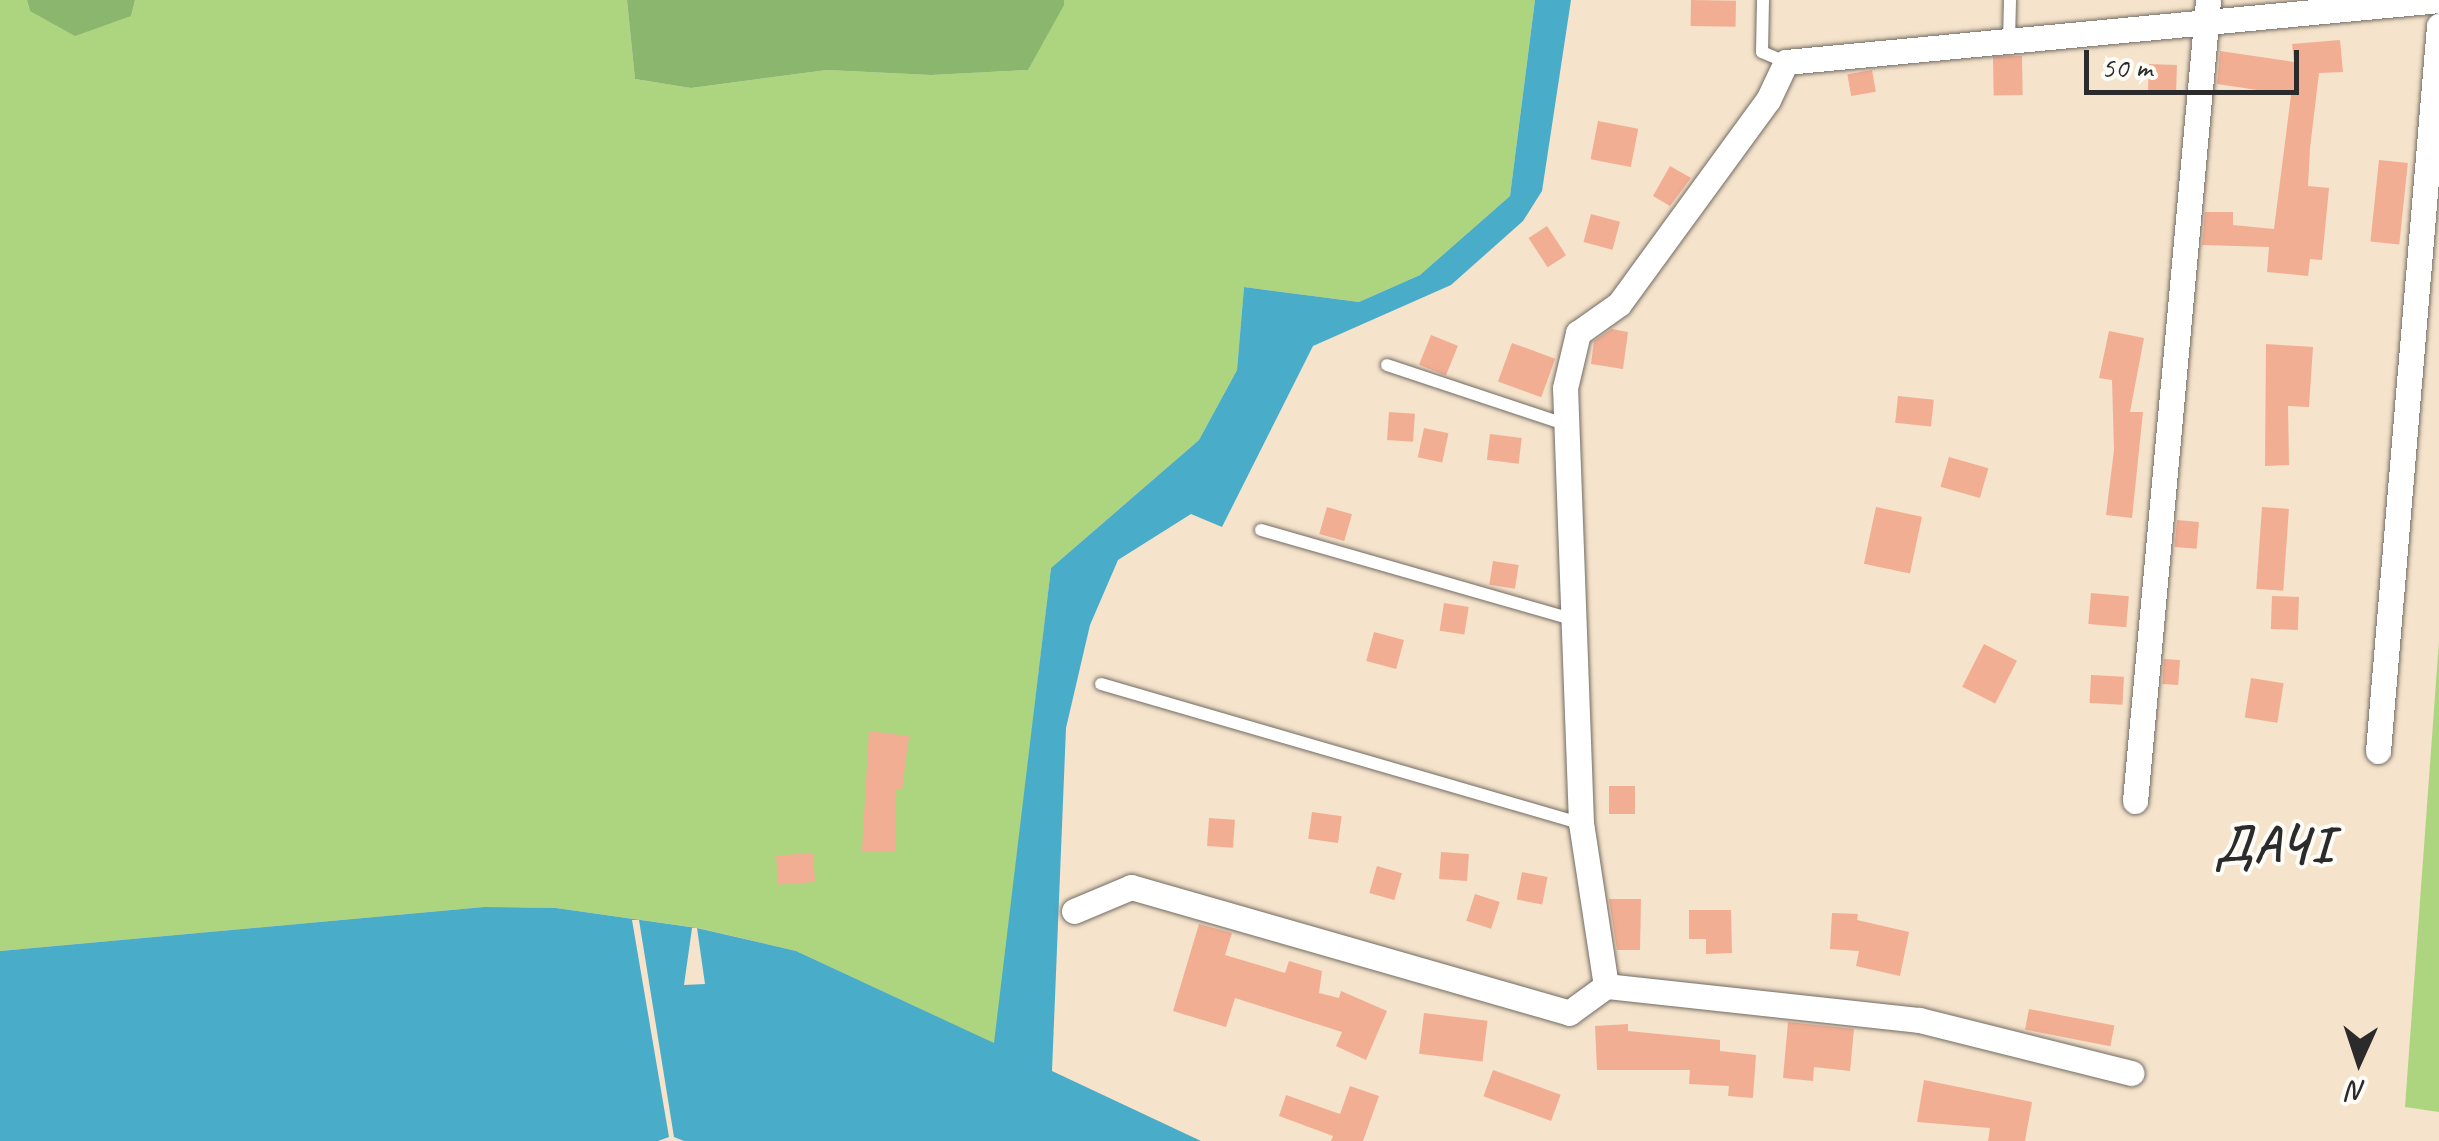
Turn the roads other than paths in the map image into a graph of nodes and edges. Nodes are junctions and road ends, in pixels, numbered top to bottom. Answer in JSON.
{"nodes":[{"id":1,"x":1763,"y":0,"type":"edge"},
{"id":2,"x":2010,"y":0,"type":"edge"},
{"id":3,"x":2439,"y":0,"type":"edge"},
{"id":4,"x":2207,"y":12,"type":"edge"},
{"id":5,"x":2439,"y":26,"type":"edge"},
{"id":6,"x":2008,"y":41,"type":"junction"},
{"id":7,"x":1786,"y":62,"type":"junction"},
{"id":8,"x":1387,"y":366,"type":"dead end"},
{"id":9,"x":1567,"y":425,"type":"junction"},
{"id":10,"x":1260,"y":530,"type":"dead end"},
{"id":11,"x":1578,"y":620,"type":"junction"},
{"id":12,"x":1101,"y":684,"type":"dead end"},
{"id":13,"x":2378,"y":751,"type":"dead end"},
{"id":14,"x":2135,"y":801,"type":"dead end"},
{"id":15,"x":1581,"y":823,"type":"junction"},
{"id":16,"x":1074,"y":911,"type":"dead end"},
{"id":17,"x":1606,"y":986,"type":"junction"},
{"id":18,"x":2130,"y":1073,"type":"dead end"}],
"edges":[{"from":1,"to":7,"type":"lane"},
{"from":2,"to":6,"type":"lane"},
{"from":3,"to":4,"type":"street"},
{"from":4,"to":6,"type":"street"},
{"from":4,"to":14,"type":"street"},
{"from":5,"to":13,"type":"street"},
{"from":6,"to":7,"type":"street"},
{"from":7,"to":9,"type":"street"},
{"from":8,"to":9,"type":"lane"},
{"from":9,"to":11,"type":"street"},
{"from":10,"to":11,"type":"lane"},
{"from":11,"to":15,"type":"street"},
{"from":12,"to":15,"type":"lane"},
{"from":15,"to":17,"type":"street"},
{"from":16,"to":17,"type":"street"},
{"from":17,"to":18,"type":"street"}]}
